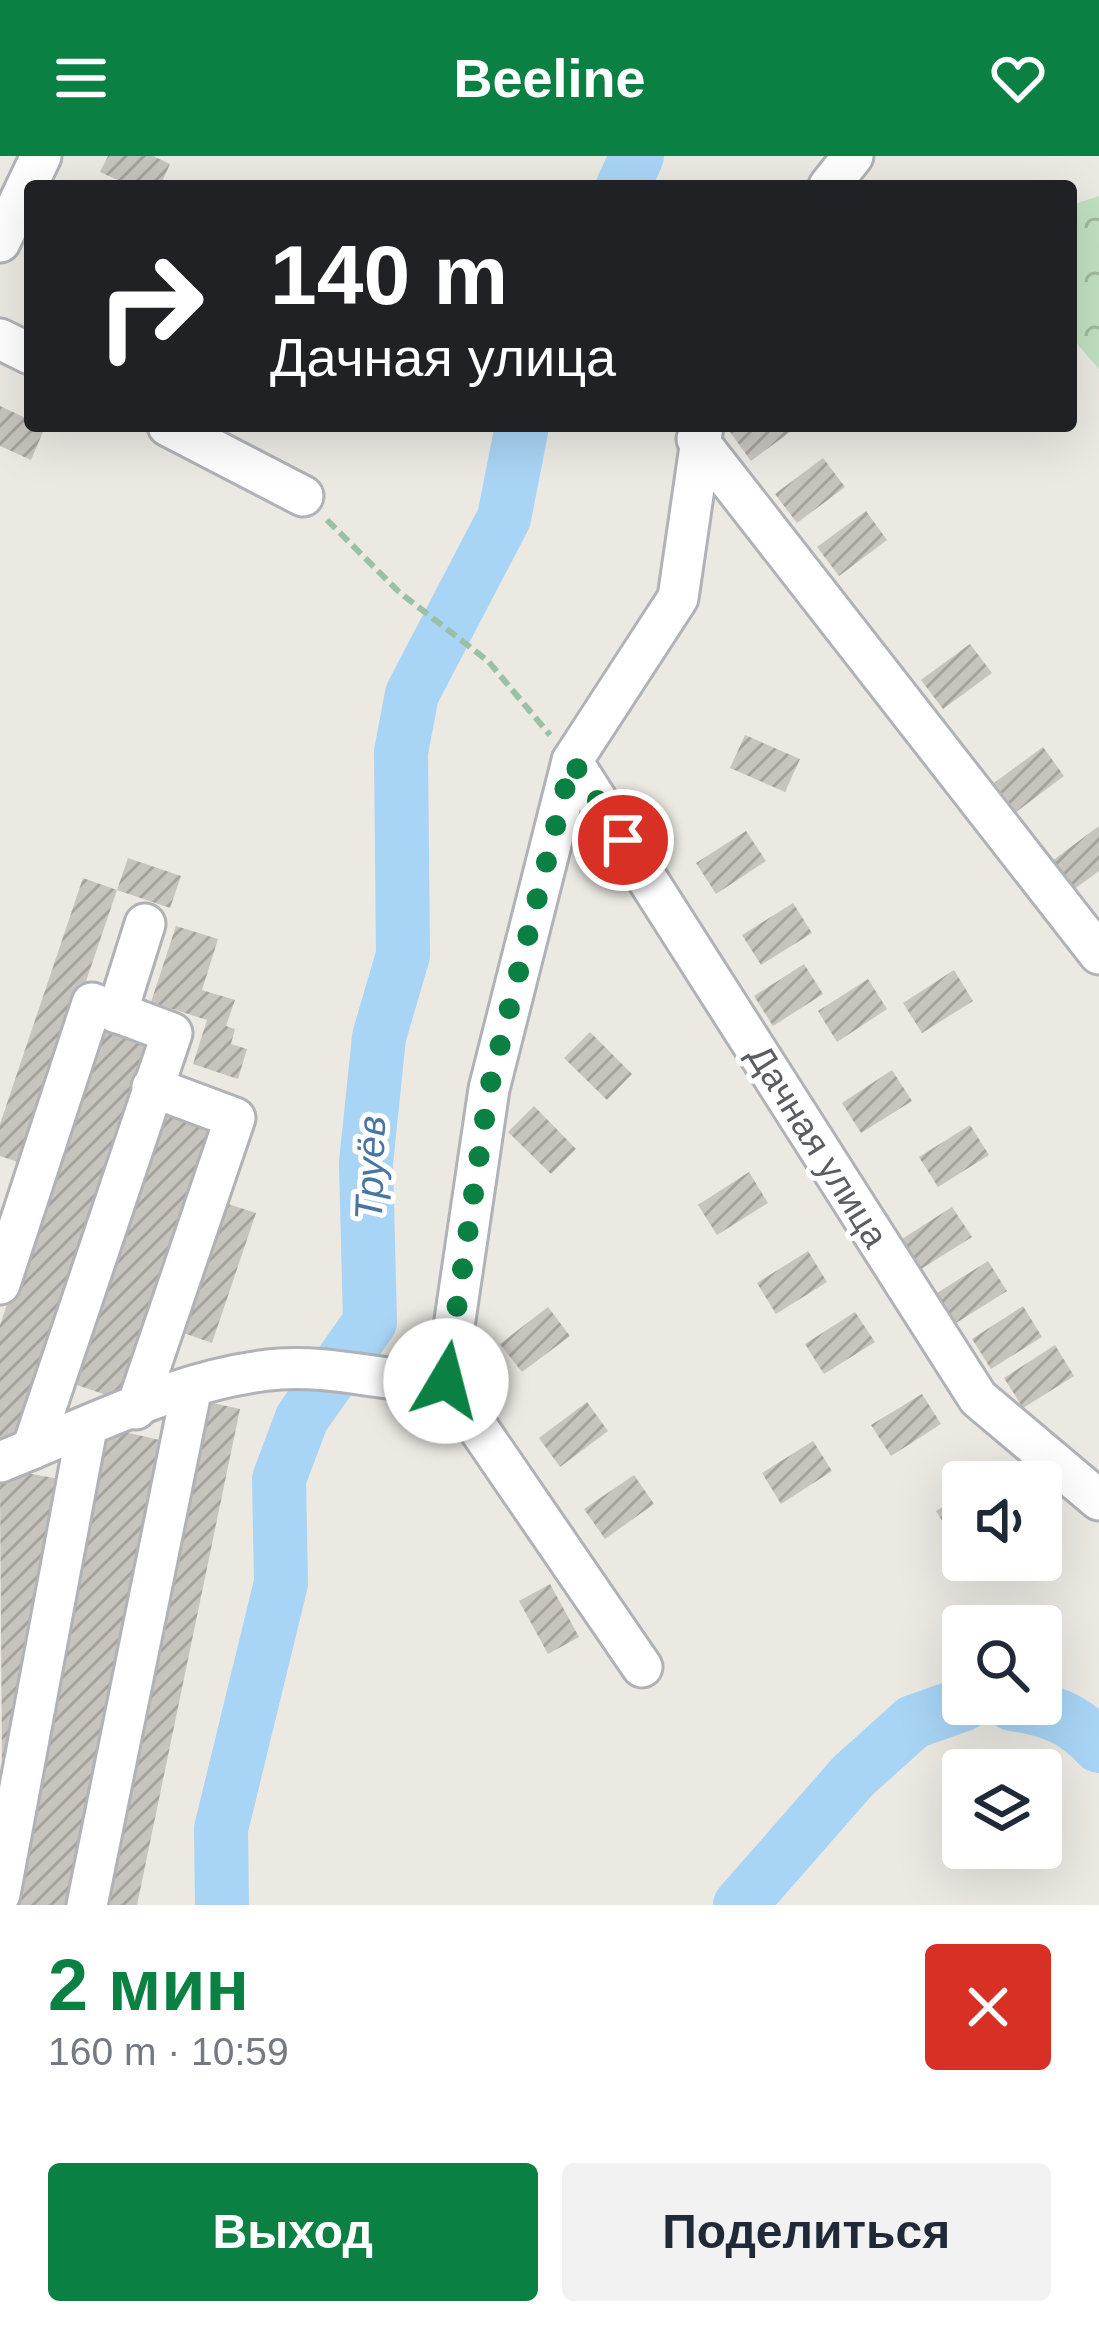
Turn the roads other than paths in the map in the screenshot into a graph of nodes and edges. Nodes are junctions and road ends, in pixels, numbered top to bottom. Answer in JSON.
{"nodes":[{"id":1,"x":853,"y":156,"type":"edge"},
{"id":2,"x":834,"y":180,"type":"edge"},
{"id":3,"x":24,"y":190,"type":"edge"},
{"id":4,"x":0,"y":242,"type":"edge"},
{"id":5,"x":180,"y":432,"type":"edge"},
{"id":6,"x":700,"y":432,"type":"edge"},
{"id":7,"x":303,"y":496,"type":"road end"},
{"id":8,"x":572,"y":761,"type":"junction"},
{"id":9,"x":145,"y":924,"type":"dead end"},
{"id":10,"x":1099,"y":954,"type":"edge"},
{"id":11,"x":118,"y":1013,"type":"junction"},
{"id":12,"x":152,"y":1087,"type":"junction"},
{"id":13,"x":0,"y":1284,"type":"edge"},
{"id":14,"x":446,"y":1381,"type":"junction"},
{"id":15,"x":192,"y":1387,"type":"junction"},
{"id":16,"x":136,"y":1409,"type":"junction"},
{"id":17,"x":87,"y":1428,"type":"junction"},
{"id":18,"x":16,"y":1455,"type":"edge"},
{"id":19,"x":1099,"y":1500,"type":"edge"},
{"id":20,"x":642,"y":1666,"type":"dead end"},
{"id":21,"x":0,"y":1894,"type":"edge"},
{"id":22,"x":87,"y":1905,"type":"edge"}],
"edges":[{"from":1,"to":2,"type":"street"},
{"from":3,"to":4,"type":"street"},
{"from":5,"to":7,"type":"street"},
{"from":6,"to":8,"type":"street"},
{"from":6,"to":10,"type":"street"},
{"from":8,"to":14,"type":"street"},
{"from":8,"to":19,"type":"street","name":"Дачная улица"},
{"from":9,"to":11,"type":"street"},
{"from":11,"to":12,"type":"street"},
{"from":11,"to":13,"type":"street"},
{"from":12,"to":16,"type":"street"},
{"from":12,"to":18,"type":"street"},
{"from":14,"to":15,"type":"street"},
{"from":14,"to":20,"type":"street"},
{"from":15,"to":16,"type":"street"},
{"from":15,"to":22,"type":"street"},
{"from":16,"to":17,"type":"street"},
{"from":17,"to":18,"type":"street"},
{"from":17,"to":21,"type":"street"}]}
